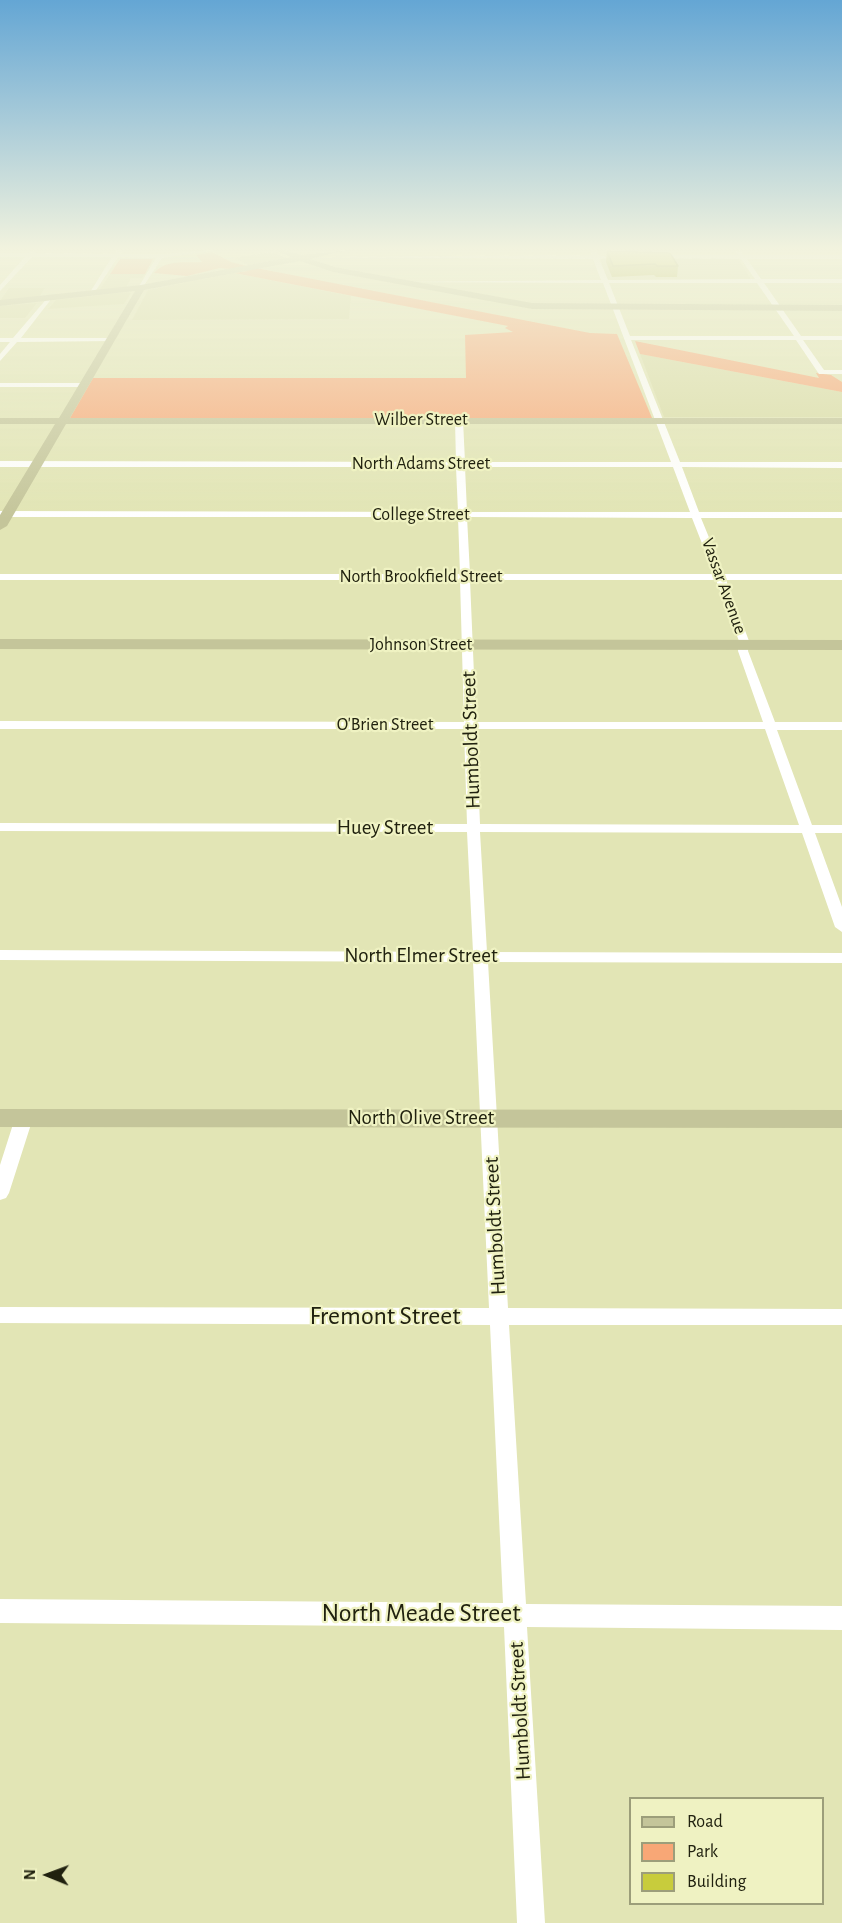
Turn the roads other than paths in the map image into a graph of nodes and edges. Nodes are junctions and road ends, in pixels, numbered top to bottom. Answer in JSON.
{"nodes":[{"id":1,"x":0,"y":340,"type":"edge"},
{"id":2,"x":16,"y":340,"type":"junction"},
{"id":3,"x":110,"y":340,"type":"joint"},
{"id":4,"x":627,"y":340,"type":"edge"},
{"id":5,"x":800,"y":340,"type":"edge"},
{"id":6,"x":0,"y":359,"type":"edge"},
{"id":7,"x":842,"y":372,"type":"edge"},
{"id":8,"x":0,"y":385,"type":"edge"},
{"id":9,"x":84,"y":385,"type":"junction"},
{"id":10,"x":459,"y":420,"type":"junction"},
{"id":11,"x":660,"y":420,"type":"junction"},
{"id":12,"x":0,"y":421,"type":"edge"},
{"id":13,"x":62,"y":421,"type":"junction"},
{"id":14,"x":842,"y":421,"type":"edge"},
{"id":15,"x":0,"y":464,"type":"edge"},
{"id":16,"x":36,"y":464,"type":"junction"},
{"id":17,"x":459,"y":464,"type":"junction"},
{"id":18,"x":678,"y":465,"type":"junction"},
{"id":19,"x":842,"y":465,"type":"edge"},
{"id":20,"x":462,"y":515,"type":"junction"},
{"id":21,"x":697,"y":515,"type":"junction"},
{"id":22,"x":842,"y":515,"type":"edge"},
{"id":23,"x":2,"y":518,"type":"edge"},
{"id":24,"x":0,"y":577,"type":"edge"},
{"id":25,"x":465,"y":577,"type":"junction"},
{"id":26,"x":721,"y":577,"type":"junction"},
{"id":27,"x":842,"y":578,"type":"edge"},
{"id":28,"x":0,"y":644,"type":"edge"},
{"id":29,"x":467,"y":645,"type":"junction"},
{"id":30,"x":744,"y":645,"type":"junction"},
{"id":31,"x":842,"y":645,"type":"edge"},
{"id":32,"x":0,"y":725,"type":"edge"},
{"id":33,"x":471,"y":725,"type":"junction"},
{"id":34,"x":770,"y":726,"type":"junction"},
{"id":35,"x":842,"y":726,"type":"edge"},
{"id":36,"x":0,"y":827,"type":"edge"},
{"id":37,"x":474,"y":828,"type":"junction"},
{"id":38,"x":806,"y":829,"type":"junction"},
{"id":39,"x":842,"y":829,"type":"edge"},
{"id":40,"x":842,"y":927,"type":"edge"},
{"id":41,"x":0,"y":956,"type":"edge"},
{"id":42,"x":481,"y":957,"type":"junction"},
{"id":43,"x":842,"y":958,"type":"edge"},
{"id":44,"x":12,"y":1118,"type":"edge"},
{"id":45,"x":489,"y":1118,"type":"junction"},
{"id":46,"x":842,"y":1119,"type":"edge"},
{"id":47,"x":0,"y":1193,"type":"edge"},
{"id":48,"x":0,"y":1315,"type":"edge"},
{"id":49,"x":500,"y":1316,"type":"junction"},
{"id":50,"x":842,"y":1317,"type":"edge"},
{"id":51,"x":0,"y":1611,"type":"edge"},
{"id":52,"x":515,"y":1613,"type":"junction"},
{"id":53,"x":842,"y":1618,"type":"edge"},
{"id":54,"x":531,"y":1923,"type":"edge"}],
"edges":[{"from":1,"to":2,"type":"street"},
{"from":2,"to":3,"type":"street"},
{"from":2,"to":6,"type":"street"},
{"from":3,"to":9,"type":"street"},
{"from":4,"to":11,"type":"street","name":"Vassar Avenue"},
{"from":5,"to":7,"type":"street"},
{"from":8,"to":9,"type":"street"},
{"from":9,"to":13,"type":"street"},
{"from":10,"to":11,"type":"street","name":"Wilber Street"},
{"from":10,"to":13,"type":"street","name":"Wilber Street"},
{"from":10,"to":17,"type":"street","name":"Humboldt Street"},
{"from":11,"to":14,"type":"street","name":"Wilber Street"},
{"from":11,"to":18,"type":"street","name":"Vassar Avenue"},
{"from":12,"to":13,"type":"street","name":"Wilber Street"},
{"from":13,"to":16,"type":"street"},
{"from":15,"to":16,"type":"street","name":"North Adams Street"},
{"from":16,"to":17,"type":"street","name":"North Adams Street"},
{"from":16,"to":23,"type":"street"},
{"from":17,"to":18,"type":"street","name":"North Adams Street"},
{"from":17,"to":20,"type":"street","name":"Humboldt Street"},
{"from":18,"to":19,"type":"street","name":"North Adams Street"},
{"from":18,"to":21,"type":"street","name":"Vassar Avenue"},
{"from":20,"to":21,"type":"street","name":"College Street"},
{"from":20,"to":23,"type":"street","name":"College Street"},
{"from":20,"to":25,"type":"street","name":"Humboldt Street"},
{"from":21,"to":22,"type":"street","name":"College Street"},
{"from":21,"to":26,"type":"street","name":"Vassar Avenue"},
{"from":24,"to":25,"type":"street","name":"North Brookfield Street"},
{"from":25,"to":26,"type":"street","name":"North Brookfield Street"},
{"from":25,"to":29,"type":"street","name":"Humboldt Street"},
{"from":26,"to":27,"type":"street","name":"North Brookfield Street"},
{"from":26,"to":30,"type":"street","name":"Vassar Avenue"},
{"from":28,"to":29,"type":"street","name":"Johnson Street"},
{"from":29,"to":30,"type":"street","name":"Johnson Street"},
{"from":29,"to":33,"type":"street","name":"Humboldt Street"},
{"from":30,"to":31,"type":"street","name":"Johnson Street"},
{"from":30,"to":34,"type":"street","name":"Vassar Avenue"},
{"from":32,"to":33,"type":"street","name":"O'Brien Street"},
{"from":33,"to":34,"type":"street","name":"O'Brien Street"},
{"from":33,"to":37,"type":"street","name":"Humboldt Street"},
{"from":34,"to":35,"type":"street","name":"O'Brien Street"},
{"from":34,"to":38,"type":"street","name":"Vassar Avenue"},
{"from":36,"to":37,"type":"street","name":"Huey Street"},
{"from":37,"to":38,"type":"street","name":"Huey Street"},
{"from":37,"to":42,"type":"street","name":"Humboldt Street"},
{"from":38,"to":39,"type":"street","name":"Huey Street"},
{"from":38,"to":40,"type":"street","name":"Vassar Avenue"},
{"from":41,"to":42,"type":"street","name":"North Elmer Street"},
{"from":42,"to":43,"type":"street","name":"North Elmer Street"},
{"from":42,"to":45,"type":"street","name":"Humboldt Street"},
{"from":44,"to":45,"type":"street","name":"North Olive Street"},
{"from":44,"to":47,"type":"street"},
{"from":45,"to":46,"type":"street","name":"North Olive Street"},
{"from":45,"to":49,"type":"street","name":"Humboldt Street"},
{"from":48,"to":49,"type":"street","name":"Fremont Street"},
{"from":49,"to":50,"type":"street","name":"Fremont Street"},
{"from":49,"to":52,"type":"street","name":"Humboldt Street"},
{"from":51,"to":52,"type":"street","name":"North Meade Street"},
{"from":52,"to":53,"type":"street","name":"North Meade Street"},
{"from":52,"to":54,"type":"street","name":"Humboldt Street"}]}
